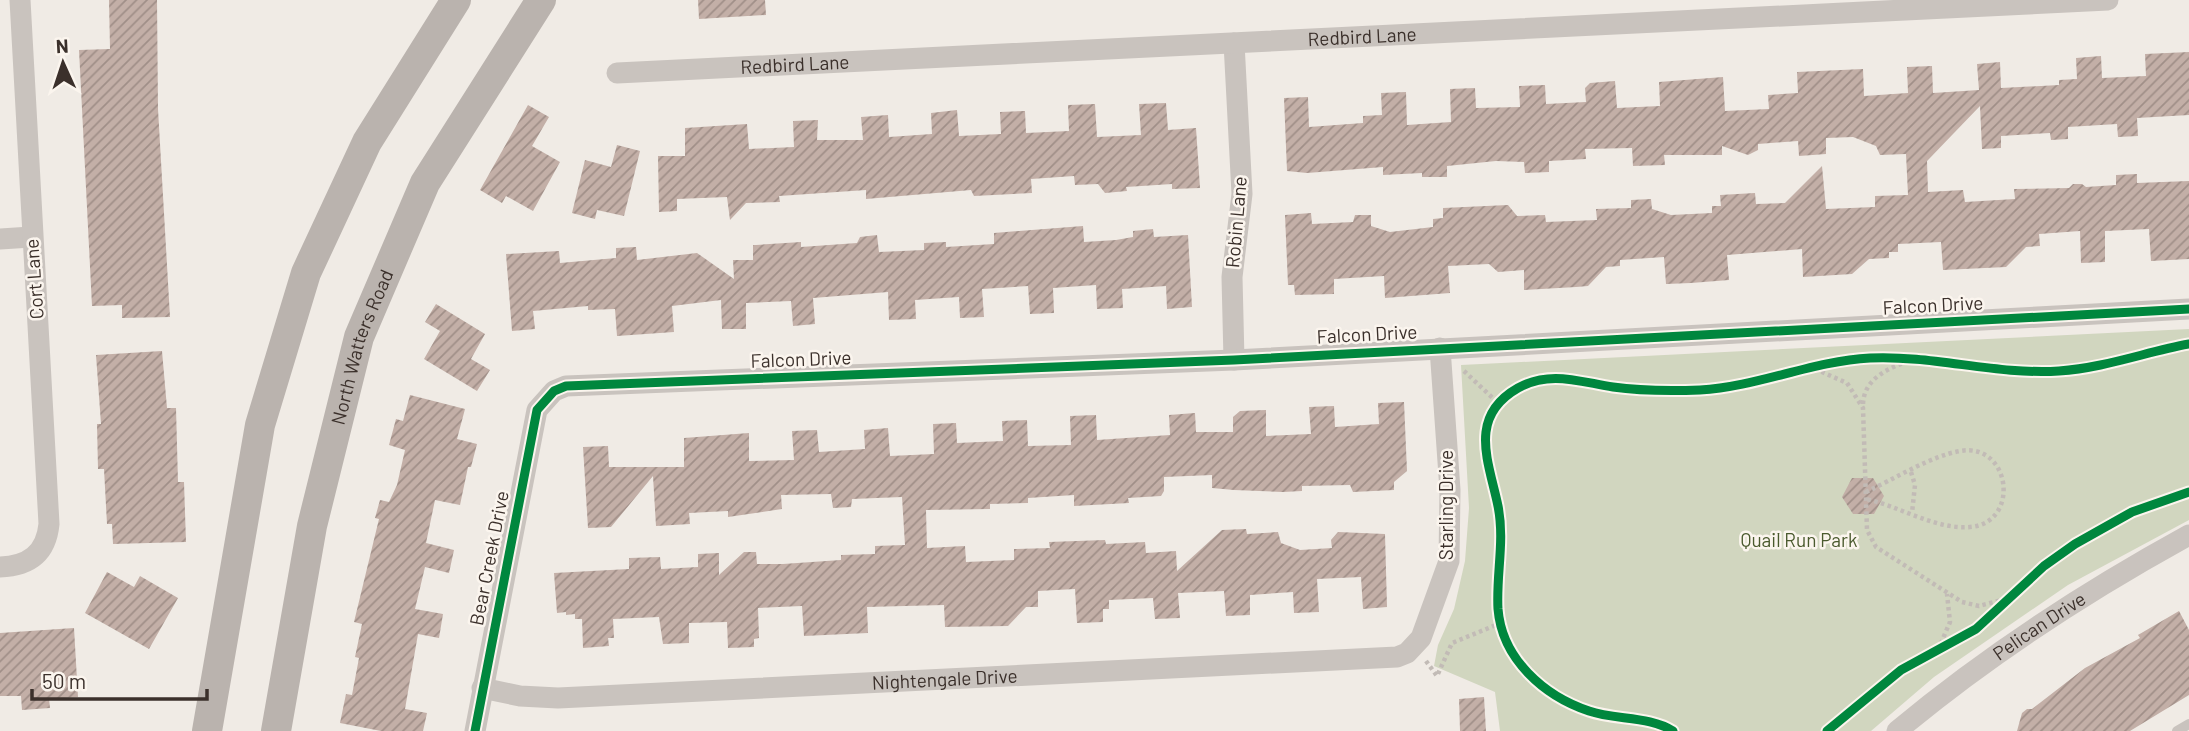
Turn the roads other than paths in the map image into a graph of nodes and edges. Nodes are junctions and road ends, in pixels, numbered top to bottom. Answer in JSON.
{"nodes":[{"id":1,"x":20,"y":0,"type":"edge"},
{"id":2,"x":456,"y":0,"type":"edge"},
{"id":3,"x":541,"y":0,"type":"edge"},
{"id":4,"x":2108,"y":0,"type":"edge"},
{"id":5,"x":1947,"y":4,"type":"edge"},
{"id":6,"x":1234,"y":43,"type":"junction"},
{"id":7,"x":617,"y":73,"type":"dead end"},
{"id":8,"x":31,"y":237,"type":"junction"},
{"id":9,"x":0,"y":239,"type":"edge"},
{"id":10,"x":2189,"y":309,"type":"edge"},
{"id":11,"x":1440,"y":348,"type":"junction"},
{"id":12,"x":1234,"y":360,"type":"junction"},
{"id":13,"x":548,"y":396,"type":"joint"},
{"id":14,"x":2189,"y":535,"type":"edge"},
{"id":15,"x":0,"y":567,"type":"edge"},
{"id":16,"x":1411,"y":650,"type":"joint"},
{"id":17,"x":482,"y":688,"type":"junction"},
{"id":18,"x":2189,"y":724,"type":"edge"},
{"id":19,"x":208,"y":731,"type":"edge"},
{"id":20,"x":276,"y":731,"type":"edge"},
{"id":21,"x":475,"y":731,"type":"edge"},
{"id":22,"x":1897,"y":731,"type":"edge"},
{"id":23,"x":2177,"y":731,"type":"edge"}],
"edges":[{"from":1,"to":8,"type":"street","name":"Cort Lane"},
{"from":2,"to":19,"type":"main road"},
{"from":3,"to":20,"type":"main road","name":"North Watters Road"},
{"from":4,"to":5,"type":"street","name":"Redbird Lane"},
{"from":5,"to":6,"type":"street","name":"Redbird Lane"},
{"from":6,"to":7,"type":"street","name":"Redbird Lane"},
{"from":6,"to":12,"type":"street","name":"Robin Lane"},
{"from":8,"to":9,"type":"street"},
{"from":8,"to":15,"type":"street","name":"Cort Lane"},
{"from":10,"to":11,"type":"street","name":"Falcon Drive"},
{"from":11,"to":12,"type":"street","name":"Falcon Drive"},
{"from":11,"to":16,"type":"street","name":"Starling Drive"},
{"from":12,"to":13,"type":"street","name":"Falcon Drive"},
{"from":13,"to":17,"type":"street","name":"Bear Creek Drive"},
{"from":14,"to":22,"type":"street","name":"Pelican Drive"},
{"from":16,"to":17,"type":"street","name":"Nightengale Drive"},
{"from":17,"to":21,"type":"street","name":"Bear Creek Drive"},
{"from":18,"to":23,"type":"lane"}]}
